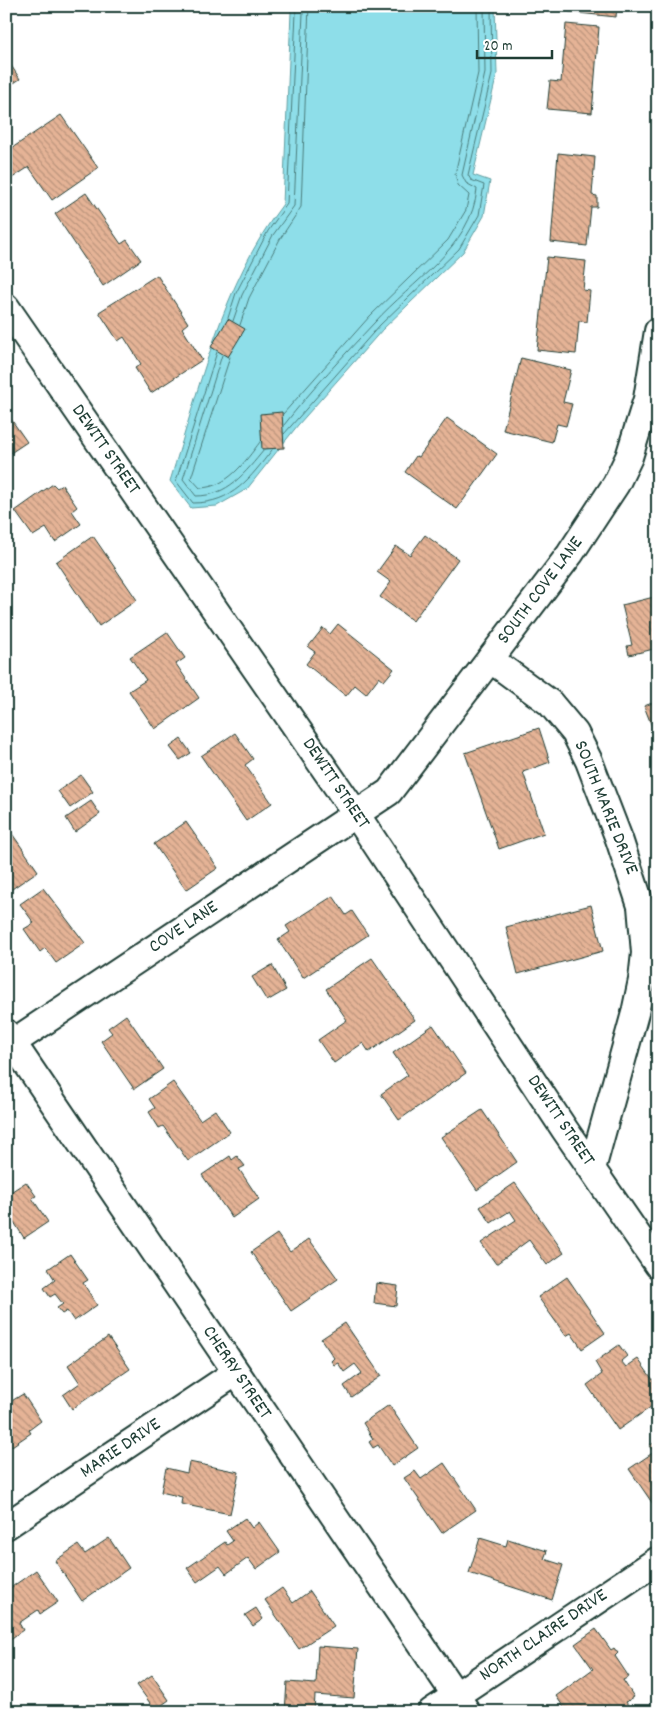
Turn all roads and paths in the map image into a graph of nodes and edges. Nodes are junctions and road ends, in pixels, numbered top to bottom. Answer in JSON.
{"nodes":[{"id":1,"x":6,"y":307,"type":"edge"},
{"id":2,"x":658,"y":330,"type":"edge"},
{"id":3,"x":490,"y":659,"type":"junction"},
{"id":4,"x":356,"y":814,"type":"junction"},
{"id":5,"x":8,"y":1041,"type":"edge"},
{"id":6,"x":592,"y":1169,"type":"junction"},
{"id":7,"x":658,"y":1265,"type":"edge"},
{"id":8,"x":235,"y":1373,"type":"junction"},
{"id":9,"x":6,"y":1526,"type":"edge"},
{"id":10,"x":658,"y":1560,"type":"edge"},
{"id":11,"x":461,"y":1703,"type":"edge"},
{"id":12,"x":431,"y":1712,"type":"edge"}],
"edges":[{"from":1,"to":4,"type":"street","name":"DEWITT STREET"},
{"from":2,"to":3,"type":"street","name":"SOUTH COVE LANE"},
{"from":3,"to":4,"type":"street","name":"SOUTH COVE LANE"},
{"from":3,"to":6,"type":"street","name":"SOUTH MARIE DRIVE"},
{"from":4,"to":5,"type":"street","name":"COVE LANE"},
{"from":4,"to":6,"type":"street","name":"DEWITT STREET"},
{"from":5,"to":8,"type":"street","name":"CHERRY STREET"},
{"from":6,"to":7,"type":"street","name":"DEWITT STREET"},
{"from":8,"to":9,"type":"street","name":"MARIE DRIVE"},
{"from":8,"to":11,"type":"street","name":"CHERRY STREET"},
{"from":10,"to":11,"type":"street","name":"NORTH CLAIRE DRIVE"},
{"from":11,"to":12,"type":"street","name":"NORTH CLAIRE DRIVE"}]}
